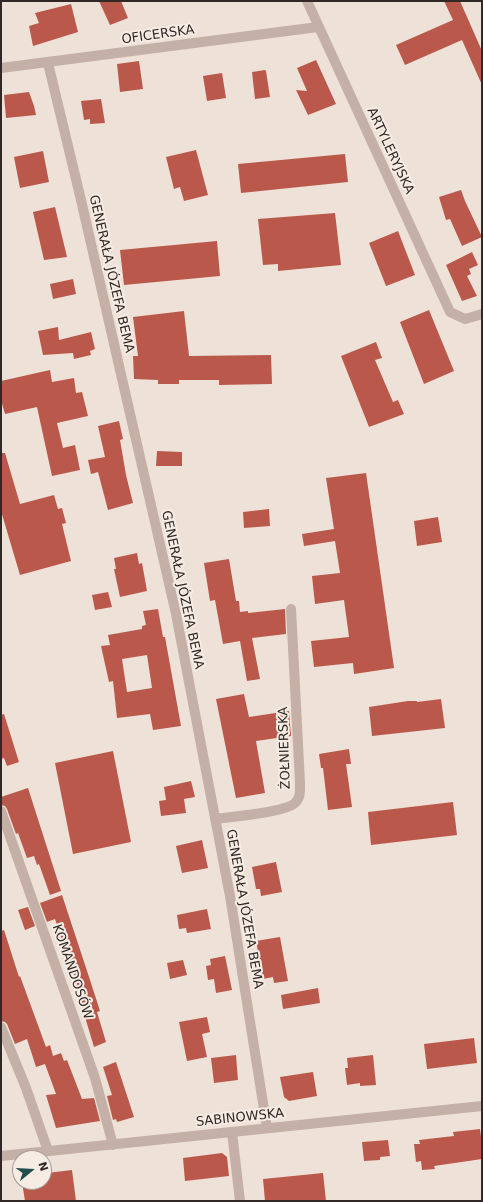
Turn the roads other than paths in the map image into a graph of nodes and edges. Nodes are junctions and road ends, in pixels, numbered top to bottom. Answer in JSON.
{"nodes":[{"id":1,"x":307,"y":1,"type":"edge"},
{"id":2,"x":318,"y":27,"type":"junction"},
{"id":3,"x":48,"y":63,"type":"junction"},
{"id":4,"x":1,"y":68,"type":"edge"},
{"id":5,"x":482,"y":314,"type":"edge"},
{"id":6,"x":291,"y":609,"type":"dead end"},
{"id":7,"x":1,"y":811,"type":"edge"},
{"id":8,"x":215,"y":819,"type":"junction"},
{"id":9,"x":1,"y":1027,"type":"edge"},
{"id":10,"x":482,"y":1106,"type":"edge"},
{"id":11,"x":267,"y":1128,"type":"junction"},
{"id":12,"x":232,"y":1132,"type":"junction"},
{"id":13,"x":113,"y":1144,"type":"junction"},
{"id":14,"x":48,"y":1150,"type":"edge"},
{"id":15,"x":52,"y":1151,"type":"edge"},
{"id":16,"x":12,"y":1155,"type":"edge"},
{"id":17,"x":1,"y":1156,"type":"edge"},
{"id":18,"x":240,"y":1201,"type":"edge"}],
"edges":[{"from":1,"to":2,"type":"street","name":"ARTYLERYJSKA"},
{"from":2,"to":3,"type":"street","name":"OFICERSKA"},
{"from":2,"to":5,"type":"street","name":"ARTYLERYJSKA"},
{"from":3,"to":4,"type":"street","name":"OFICERSKA"},
{"from":3,"to":8,"type":"street","name":"GENERAŁA JÓZEFA BEMA"},
{"from":6,"to":8,"type":"street","name":"ŻOŁNIERSKA"},
{"from":7,"to":13,"type":"street","name":"KOMANDOSÓW"},
{"from":8,"to":11,"type":"street","name":"GENERAŁA JÓZEFA BEMA"},
{"from":9,"to":14,"type":"street"},
{"from":10,"to":11,"type":"street","name":"SABINOWSKA"},
{"from":11,"to":12,"type":"street","name":"SABINOWSKA"},
{"from":12,"to":13,"type":"street","name":"SABINOWSKA"},
{"from":12,"to":18,"type":"street"},
{"from":13,"to":15,"type":"street","name":"SABINOWSKA"},
{"from":16,"to":17,"type":"street","name":"SABINOWSKA"}]}
